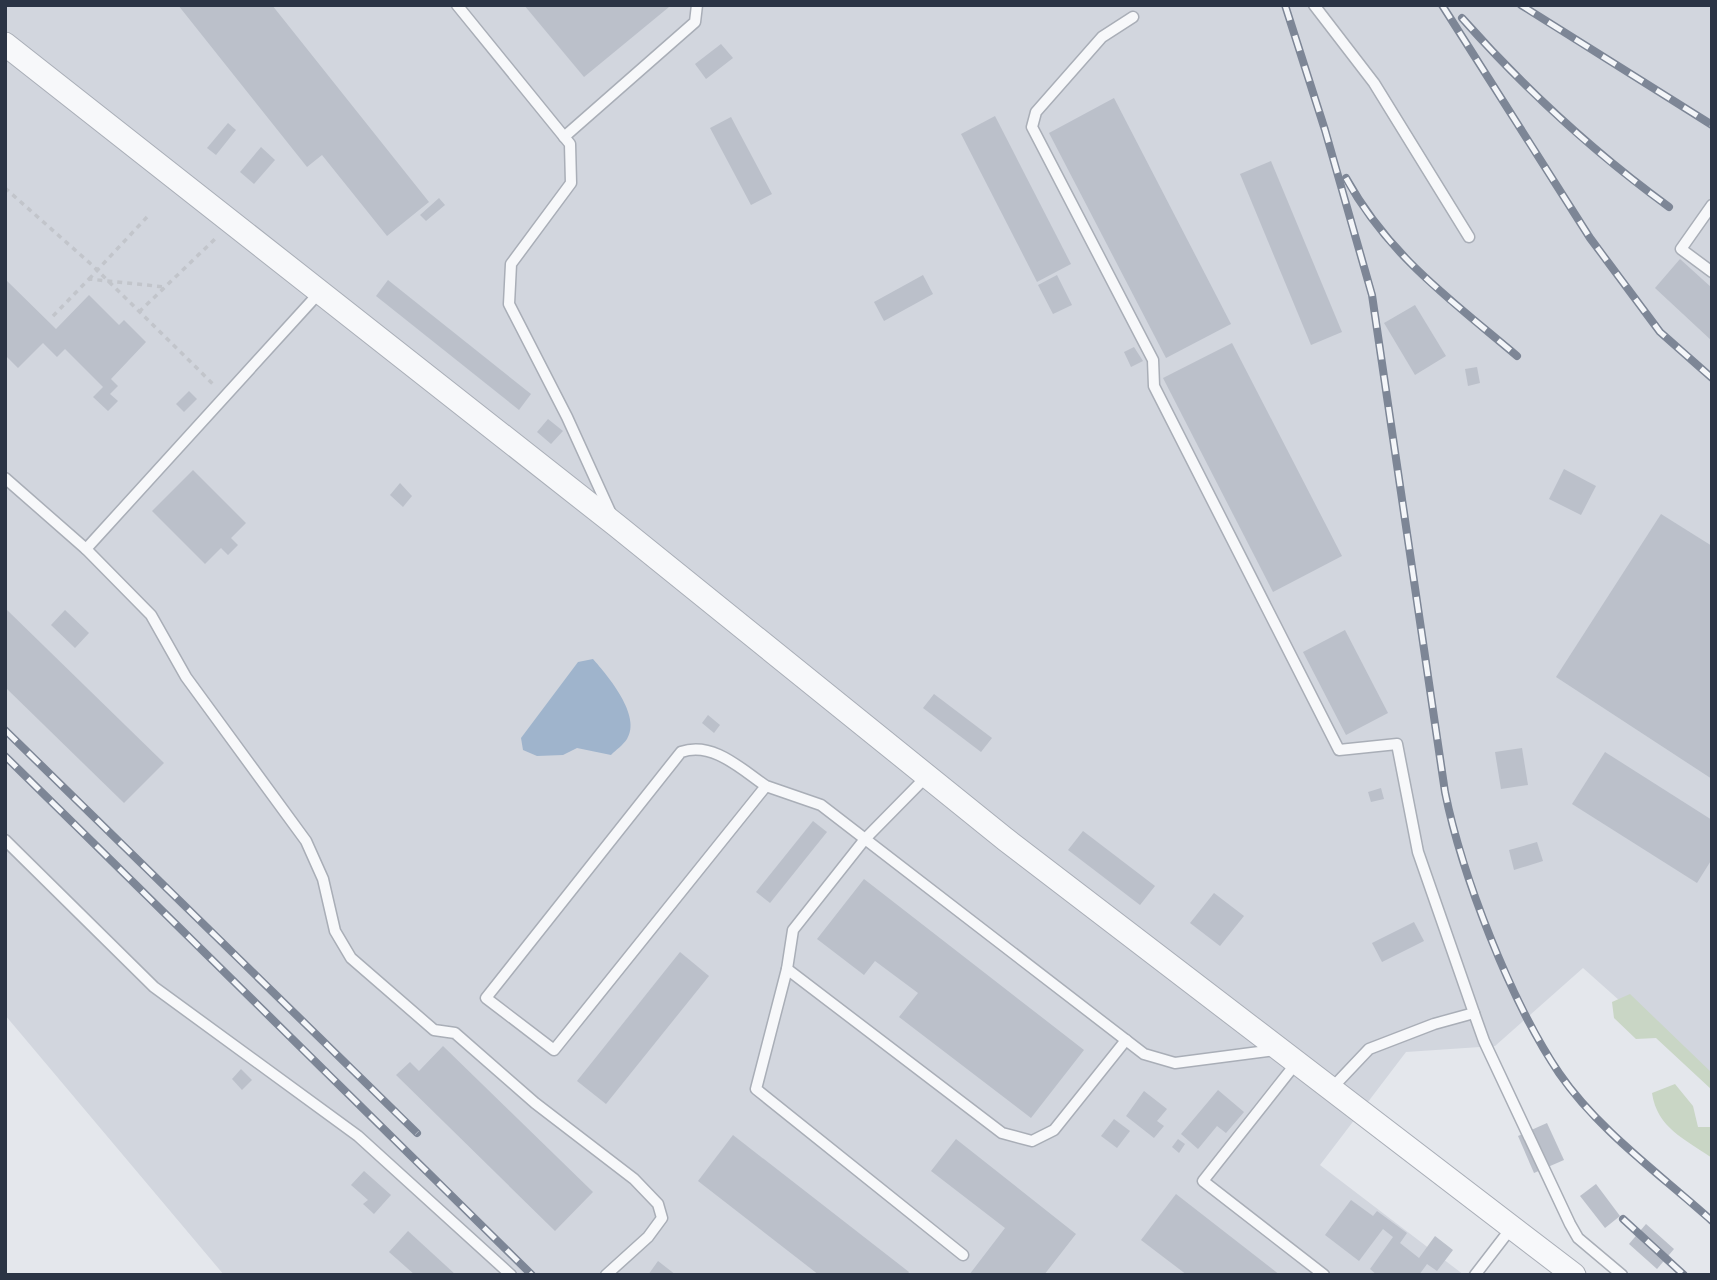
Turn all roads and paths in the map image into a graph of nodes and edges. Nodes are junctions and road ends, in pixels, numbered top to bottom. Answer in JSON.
{"nodes":[{"id":1,"x":457,"y":5,"type":"edge"},
{"id":2,"x":697,"y":5,"type":"edge"},
{"id":3,"x":1314,"y":5,"type":"edge"},
{"id":4,"x":1133,"y":17,"type":"dead end"},
{"id":5,"x":5,"y":44,"type":"edge"},
{"id":6,"x":564,"y":137,"type":"junction"},
{"id":7,"x":5,"y":188,"type":"edge"},
{"id":8,"x":1712,"y":205,"type":"edge"},
{"id":9,"x":147,"y":217,"type":"dead end"},
{"id":10,"x":232,"y":223,"type":"junction"},
{"id":11,"x":1469,"y":237,"type":"dead end"},
{"id":12,"x":97,"y":271,"type":"junction"},
{"id":13,"x":1712,"y":272,"type":"edge"},
{"id":14,"x":89,"y":279,"type":"junction"},
{"id":15,"x":108,"y":281,"type":"junction"},
{"id":16,"x":165,"y":287,"type":"junction"},
{"id":17,"x":319,"y":293,"type":"junction"},
{"id":18,"x":139,"y":312,"type":"junction"},
{"id":19,"x":53,"y":316,"type":"dead end"},
{"id":20,"x":227,"y":397,"type":"junction"},
{"id":21,"x":5,"y":478,"type":"edge"},
{"id":22,"x":616,"y":525,"type":"junction"},
{"id":23,"x":86,"y":549,"type":"junction"},
{"id":24,"x":927,"y":776,"type":"junction"},
{"id":25,"x":766,"y":786,"type":"junction"},
{"id":26,"x":865,"y":839,"type":"junction"},
{"id":27,"x":5,"y":840,"type":"edge"},
{"id":28,"x":787,"y":969,"type":"junction"},
{"id":29,"x":1474,"y":1013,"type":"junction"},
{"id":30,"x":1126,"y":1041,"type":"junction"},
{"id":31,"x":1289,"y":1055,"type":"junction"},
{"id":32,"x":1332,"y":1088,"type":"junction"},
{"id":33,"x":1512,"y":1227,"type":"junction"},
{"id":34,"x":963,"y":1255,"type":"dead end"},
{"id":35,"x":511,"y":1275,"type":"edge"},
{"id":36,"x":606,"y":1275,"type":"edge"},
{"id":37,"x":1324,"y":1275,"type":"edge"},
{"id":38,"x":1475,"y":1275,"type":"edge"},
{"id":39,"x":1574,"y":1275,"type":"edge"},
{"id":40,"x":1622,"y":1275,"type":"edge"}],
"edges":[{"from":1,"to":6,"type":"lane"},
{"from":2,"to":6,"type":"lane"},
{"from":3,"to":11,"type":"lane"},
{"from":4,"to":29,"type":"lane"},
{"from":5,"to":10,"type":"street"},
{"from":6,"to":22,"type":"lane"},
{"from":7,"to":12,"type":"path"},
{"from":8,"to":13,"type":"lane"},
{"from":9,"to":12,"type":"path"},
{"from":10,"to":16,"type":"path"},
{"from":10,"to":17,"type":"street"},
{"from":12,"to":14,"type":"path"},
{"from":12,"to":15,"type":"path"},
{"from":14,"to":15,"type":"path"},
{"from":14,"to":19,"type":"path"},
{"from":15,"to":16,"type":"path"},
{"from":15,"to":18,"type":"path"},
{"from":16,"to":18,"type":"path"},
{"from":17,"to":20,"type":"lane"},
{"from":17,"to":22,"type":"street"},
{"from":18,"to":20,"type":"path"},
{"from":20,"to":23,"type":"lane"},
{"from":21,"to":23,"type":"lane"},
{"from":22,"to":24,"type":"street"},
{"from":23,"to":36,"type":"lane"},
{"from":24,"to":26,"type":"lane"},
{"from":24,"to":31,"type":"street"},
{"from":25,"to":25,"type":"lane"},
{"from":25,"to":26,"type":"lane"},
{"from":26,"to":28,"type":"lane"},
{"from":26,"to":30,"type":"lane"},
{"from":27,"to":35,"type":"lane"},
{"from":28,"to":30,"type":"lane"},
{"from":28,"to":34,"type":"lane"},
{"from":29,"to":32,"type":"lane"},
{"from":29,"to":40,"type":"lane"},
{"from":30,"to":31,"type":"lane"},
{"from":31,"to":32,"type":"street"},
{"from":31,"to":37,"type":"lane"},
{"from":32,"to":33,"type":"street"},
{"from":33,"to":38,"type":"lane"},
{"from":33,"to":39,"type":"street"}]}
